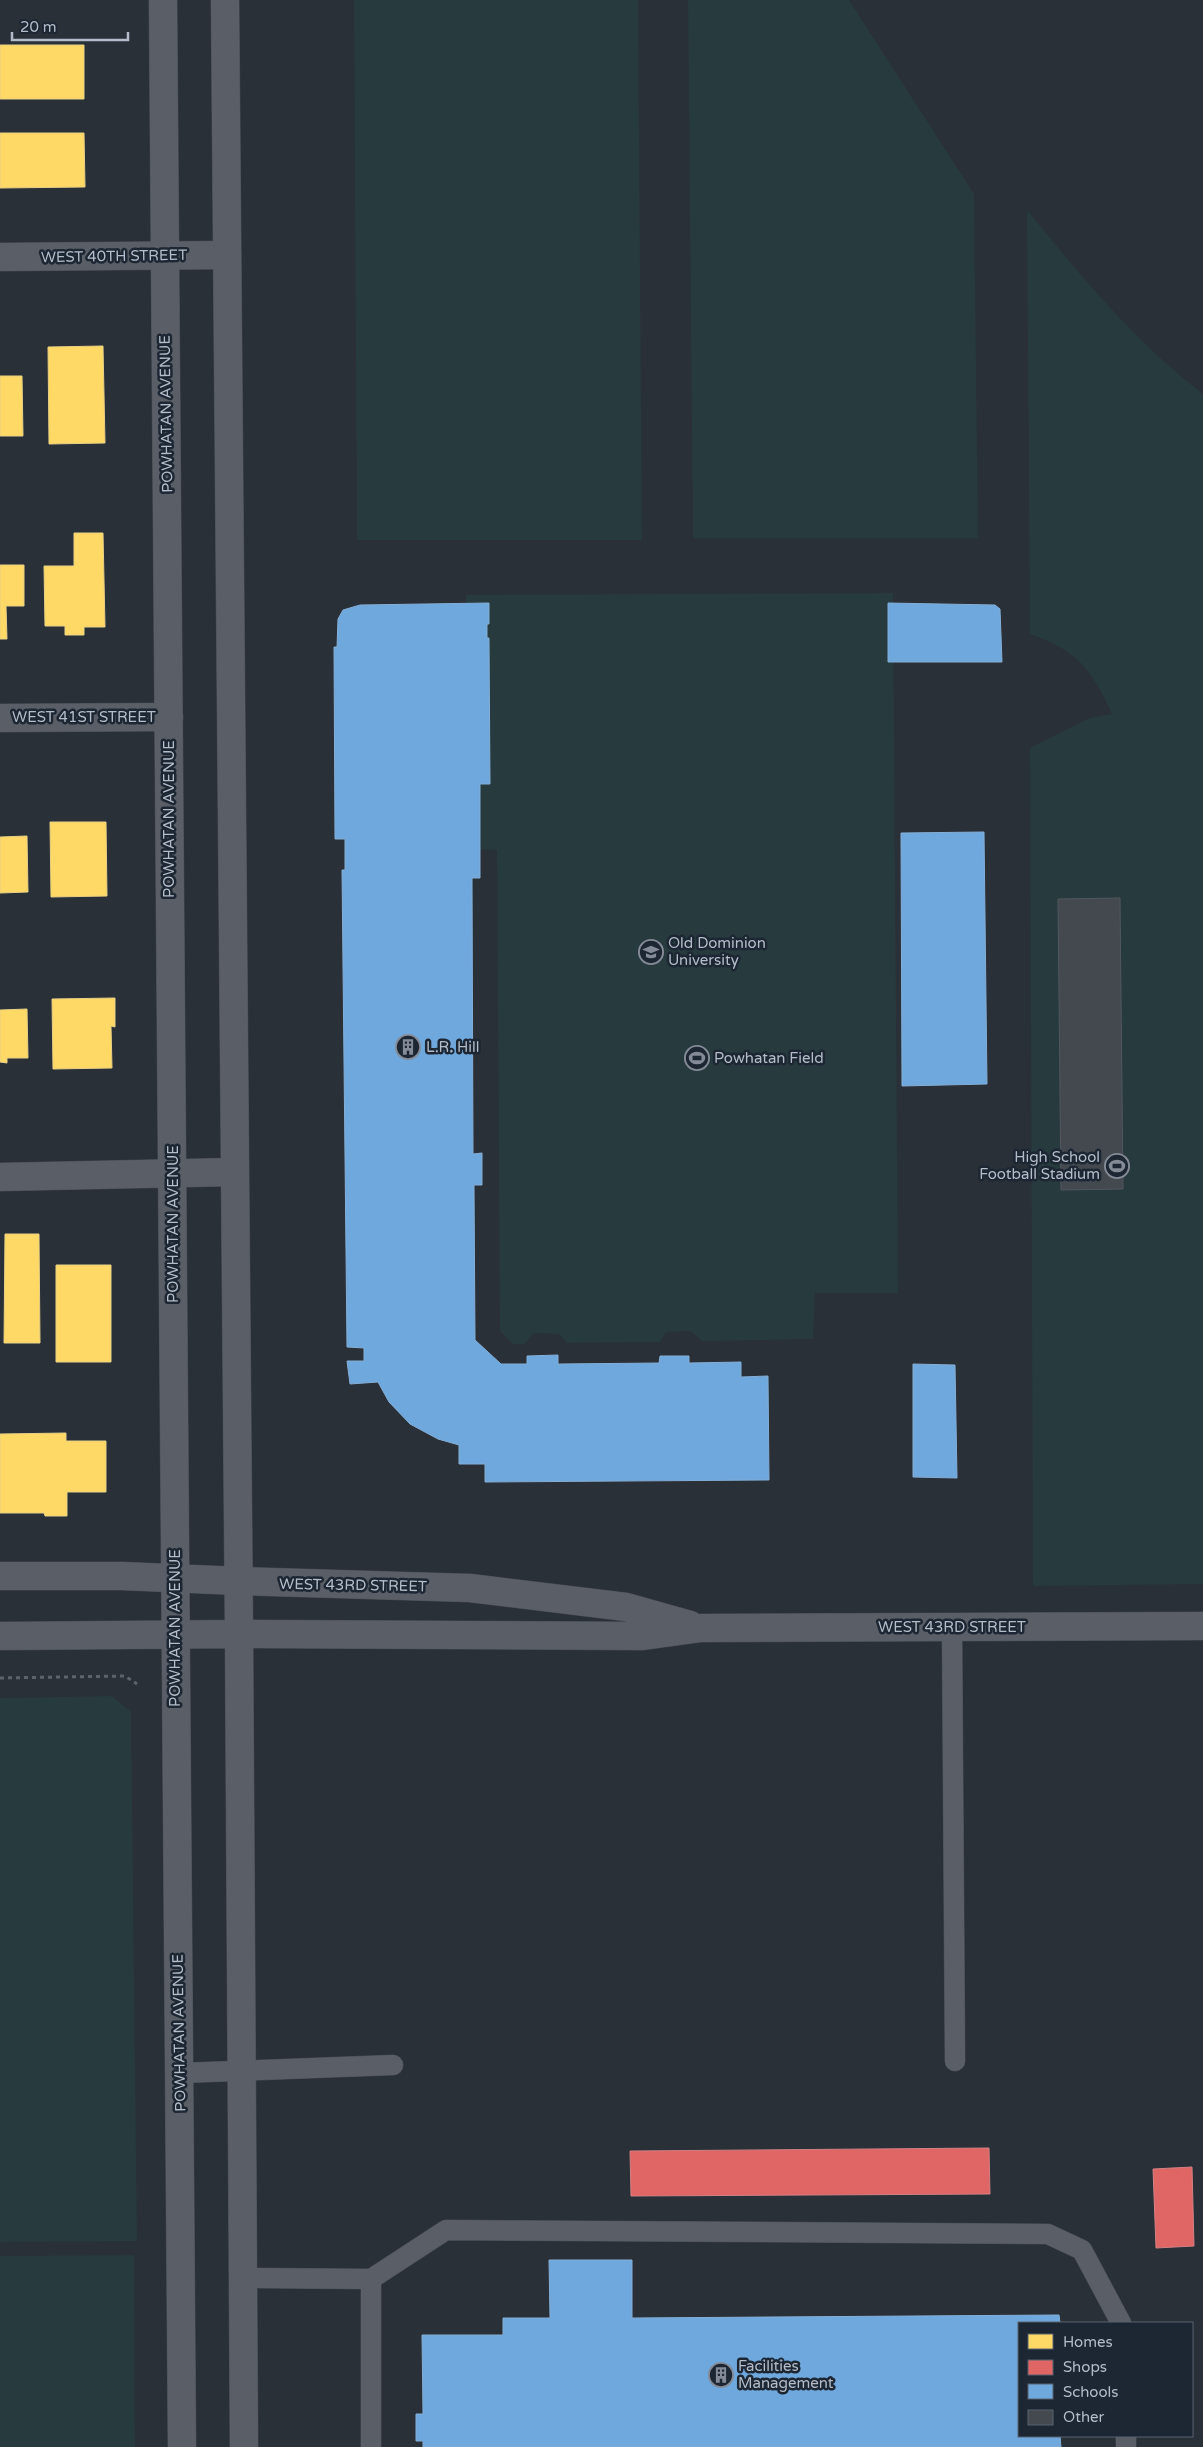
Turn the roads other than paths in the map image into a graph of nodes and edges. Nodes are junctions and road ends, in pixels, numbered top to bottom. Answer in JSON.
{"nodes":[{"id":1,"x":163,"y":0,"type":"edge"},
{"id":2,"x":225,"y":0,"type":"edge"},
{"id":3,"x":227,"y":255,"type":"junction"},
{"id":4,"x":164,"y":256,"type":"junction"},
{"id":5,"x":0,"y":257,"type":"edge"},
{"id":6,"x":169,"y":717,"type":"junction"},
{"id":7,"x":0,"y":718,"type":"edge"},
{"id":8,"x":234,"y":1172,"type":"junction"},
{"id":9,"x":172,"y":1173,"type":"junction"},
{"id":10,"x":0,"y":1177,"type":"edge"},
{"id":11,"x":0,"y":1576,"type":"edge"},
{"id":12,"x":175,"y":1578,"type":"junction"},
{"id":13,"x":239,"y":1580,"type":"junction"},
{"id":14,"x":1203,"y":1626,"type":"edge"},
{"id":15,"x":952,"y":1627,"type":"junction"},
{"id":16,"x":701,"y":1628,"type":"junction"},
{"id":17,"x":177,"y":1633,"type":"junction"},
{"id":18,"x":240,"y":1634,"type":"junction"},
{"id":19,"x":0,"y":1636,"type":"edge"},
{"id":20,"x":955,"y":2060,"type":"dead end"},
{"id":21,"x":394,"y":2065,"type":"dead end"},
{"id":22,"x":242,"y":2072,"type":"junction"},
{"id":23,"x":180,"y":2073,"type":"junction"},
{"id":24,"x":242,"y":2278,"type":"junction"},
{"id":25,"x":371,"y":2279,"type":"junction"},
{"id":26,"x":1120,"y":2322,"type":"edge"},
{"id":27,"x":182,"y":2447,"type":"edge"},
{"id":28,"x":244,"y":2447,"type":"edge"},
{"id":29,"x":371,"y":2447,"type":"edge"}],
"edges":[{"from":1,"to":4,"type":"street","name":"POWHATAN AVENUE"},
{"from":2,"to":3,"type":"street"},
{"from":3,"to":4,"type":"street","name":"WEST 40TH STREET"},
{"from":3,"to":8,"type":"street"},
{"from":4,"to":5,"type":"street","name":"WEST 40TH STREET"},
{"from":4,"to":6,"type":"street","name":"POWHATAN AVENUE"},
{"from":6,"to":7,"type":"street","name":"WEST 41ST STREET"},
{"from":6,"to":9,"type":"street","name":"POWHATAN AVENUE"},
{"from":8,"to":9,"type":"street"},
{"from":8,"to":13,"type":"street"},
{"from":9,"to":10,"type":"street"},
{"from":9,"to":12,"type":"street","name":"POWHATAN AVENUE"},
{"from":11,"to":12,"type":"street","name":"WEST 43RD STREET"},
{"from":12,"to":13,"type":"street","name":"WEST 43RD STREET"},
{"from":12,"to":17,"type":"street","name":"POWHATAN AVENUE"},
{"from":13,"to":16,"type":"street","name":"WEST 43RD STREET"},
{"from":13,"to":18,"type":"street"},
{"from":14,"to":15,"type":"street","name":"WEST 43RD STREET"},
{"from":15,"to":16,"type":"street","name":"WEST 43RD STREET"},
{"from":15,"to":20,"type":"lane"},
{"from":16,"to":18,"type":"street","name":"WEST 43RD STREET"},
{"from":17,"to":18,"type":"street","name":"WEST 43RD STREET"},
{"from":17,"to":19,"type":"street","name":"WEST 43RD STREET"},
{"from":17,"to":23,"type":"street","name":"POWHATAN AVENUE"},
{"from":18,"to":22,"type":"street"},
{"from":21,"to":22,"type":"lane"},
{"from":22,"to":23,"type":"lane"},
{"from":22,"to":24,"type":"street"},
{"from":23,"to":27,"type":"street","name":"POWHATAN AVENUE"},
{"from":24,"to":25,"type":"lane"},
{"from":24,"to":28,"type":"street"},
{"from":25,"to":26,"type":"lane"},
{"from":25,"to":29,"type":"lane"}]}
